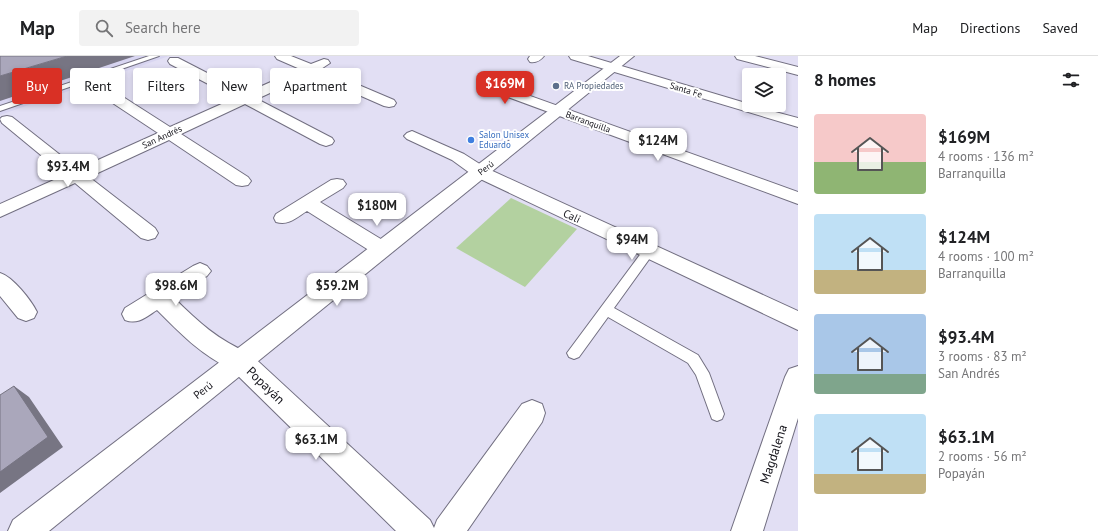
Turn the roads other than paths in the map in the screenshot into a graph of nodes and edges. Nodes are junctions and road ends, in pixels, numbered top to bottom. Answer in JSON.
{"nodes":[{"id":1,"x":156,"y":56,"type":"edge"},
{"id":2,"x":281,"y":56,"type":"edge"},
{"id":3,"x":574,"y":56,"type":"edge"},
{"id":4,"x":741,"y":56,"type":"edge"},
{"id":5,"x":174,"y":61,"type":"dead end"},
{"id":6,"x":620,"y":62,"type":"edge"},
{"id":7,"x":317,"y":66,"type":"junction"},
{"id":8,"x":798,"y":71,"type":"edge"},
{"id":9,"x":207,"y":79,"type":"edge"},
{"id":10,"x":491,"y":86,"type":"dead end"},
{"id":11,"x":262,"y":91,"type":"edge"},
{"id":12,"x":389,"y":103,"type":"dead end"},
{"id":13,"x":124,"y":104,"type":"edge"},
{"id":14,"x":234,"y":104,"type":"edge"},
{"id":15,"x":255,"y":104,"type":"edge"},
{"id":16,"x":558,"y":111,"type":"junction"},
{"id":17,"x":4,"y":115,"type":"edge"},
{"id":18,"x":798,"y":123,"type":"edge"},
{"id":19,"x":426,"y":128,"type":"dead end"},
{"id":20,"x":169,"y":134,"type":"junction"},
{"id":21,"x":326,"y":141,"type":"dead end"},
{"id":22,"x":480,"y":172,"type":"junction"},
{"id":23,"x":76,"y":176,"type":"junction"},
{"id":24,"x":242,"y":181,"type":"dead end"},
{"id":25,"x":337,"y":184,"type":"dead end"},
{"id":26,"x":798,"y":198,"type":"edge"},
{"id":27,"x":308,"y":203,"type":"junction"},
{"id":28,"x":0,"y":211,"type":"edge"},
{"id":29,"x":283,"y":218,"type":"dead end"},
{"id":30,"x":148,"y":233,"type":"dead end"},
{"id":31,"x":382,"y":249,"type":"junction"},
{"id":32,"x":649,"y":251,"type":"junction"},
{"id":33,"x":200,"y":270,"type":"dead end"},
{"id":34,"x":0,"y":281,"type":"edge"},
{"id":35,"x":158,"y":297,"type":"junction"},
{"id":36,"x":606,"y":310,"type":"junction"},
{"id":37,"x":26,"y":312,"type":"dead end"},
{"id":38,"x":133,"y":314,"type":"dead end"},
{"id":39,"x":798,"y":321,"type":"edge"},
{"id":40,"x":574,"y":352,"type":"dead end"},
{"id":41,"x":240,"y":361,"type":"junction"},
{"id":42,"x":798,"y":377,"type":"edge"},
{"id":43,"x":532,"y":413,"type":"dead end"},
{"id":44,"x":716,"y":414,"type":"dead end"},
{"id":45,"x":24,"y":531,"type":"edge"},
{"id":46,"x":419,"y":531,"type":"edge"},
{"id":47,"x":448,"y":531,"type":"edge"},
{"id":48,"x":747,"y":531,"type":"edge"}],
"edges":[{"from":1,"to":17,"type":"lane"},
{"from":2,"to":7,"type":"street"},
{"from":3,"to":6,"type":"street","name":"Santa Fe"},
{"from":4,"to":8,"type":"street"},
{"from":5,"to":9,"type":"street"},
{"from":6,"to":16,"type":"street","name":"Perú"},
{"from":6,"to":18,"type":"street","name":"Santa Fe"},
{"from":7,"to":11,"type":"street","name":"San Andrés"},
{"from":7,"to":12,"type":"street"},
{"from":10,"to":16,"type":"street","name":"Barranquilla"},
{"from":13,"to":20,"type":"street"},
{"from":14,"to":20,"type":"street","name":"San Andrés"},
{"from":15,"to":21,"type":"street"},
{"from":16,"to":22,"type":"street","name":"Perú"},
{"from":16,"to":26,"type":"street","name":"Barranquilla"},
{"from":17,"to":23,"type":"street"},
{"from":19,"to":22,"type":"street","name":"Cali"},
{"from":20,"to":23,"type":"street","name":"San Andrés"},
{"from":20,"to":24,"type":"street"},
{"from":22,"to":31,"type":"street","name":"Perú"},
{"from":22,"to":32,"type":"street","name":"Cali"},
{"from":23,"to":28,"type":"street","name":"San Andrés"},
{"from":23,"to":30,"type":"street"},
{"from":25,"to":27,"type":"street"},
{"from":27,"to":29,"type":"street"},
{"from":27,"to":31,"type":"street"},
{"from":31,"to":41,"type":"street","name":"Perú"},
{"from":32,"to":36,"type":"lane"},
{"from":32,"to":39,"type":"street","name":"Cali"},
{"from":33,"to":35,"type":"street"},
{"from":34,"to":37,"type":"street"},
{"from":35,"to":38,"type":"street"},
{"from":35,"to":41,"type":"street","name":"Popayán"},
{"from":36,"to":40,"type":"lane"},
{"from":36,"to":44,"type":"lane"},
{"from":41,"to":45,"type":"street","name":"Perú"},
{"from":41,"to":46,"type":"street","name":"Popayán"},
{"from":42,"to":48,"type":"street","name":"Magdalena"},
{"from":43,"to":47,"type":"street"}]}
